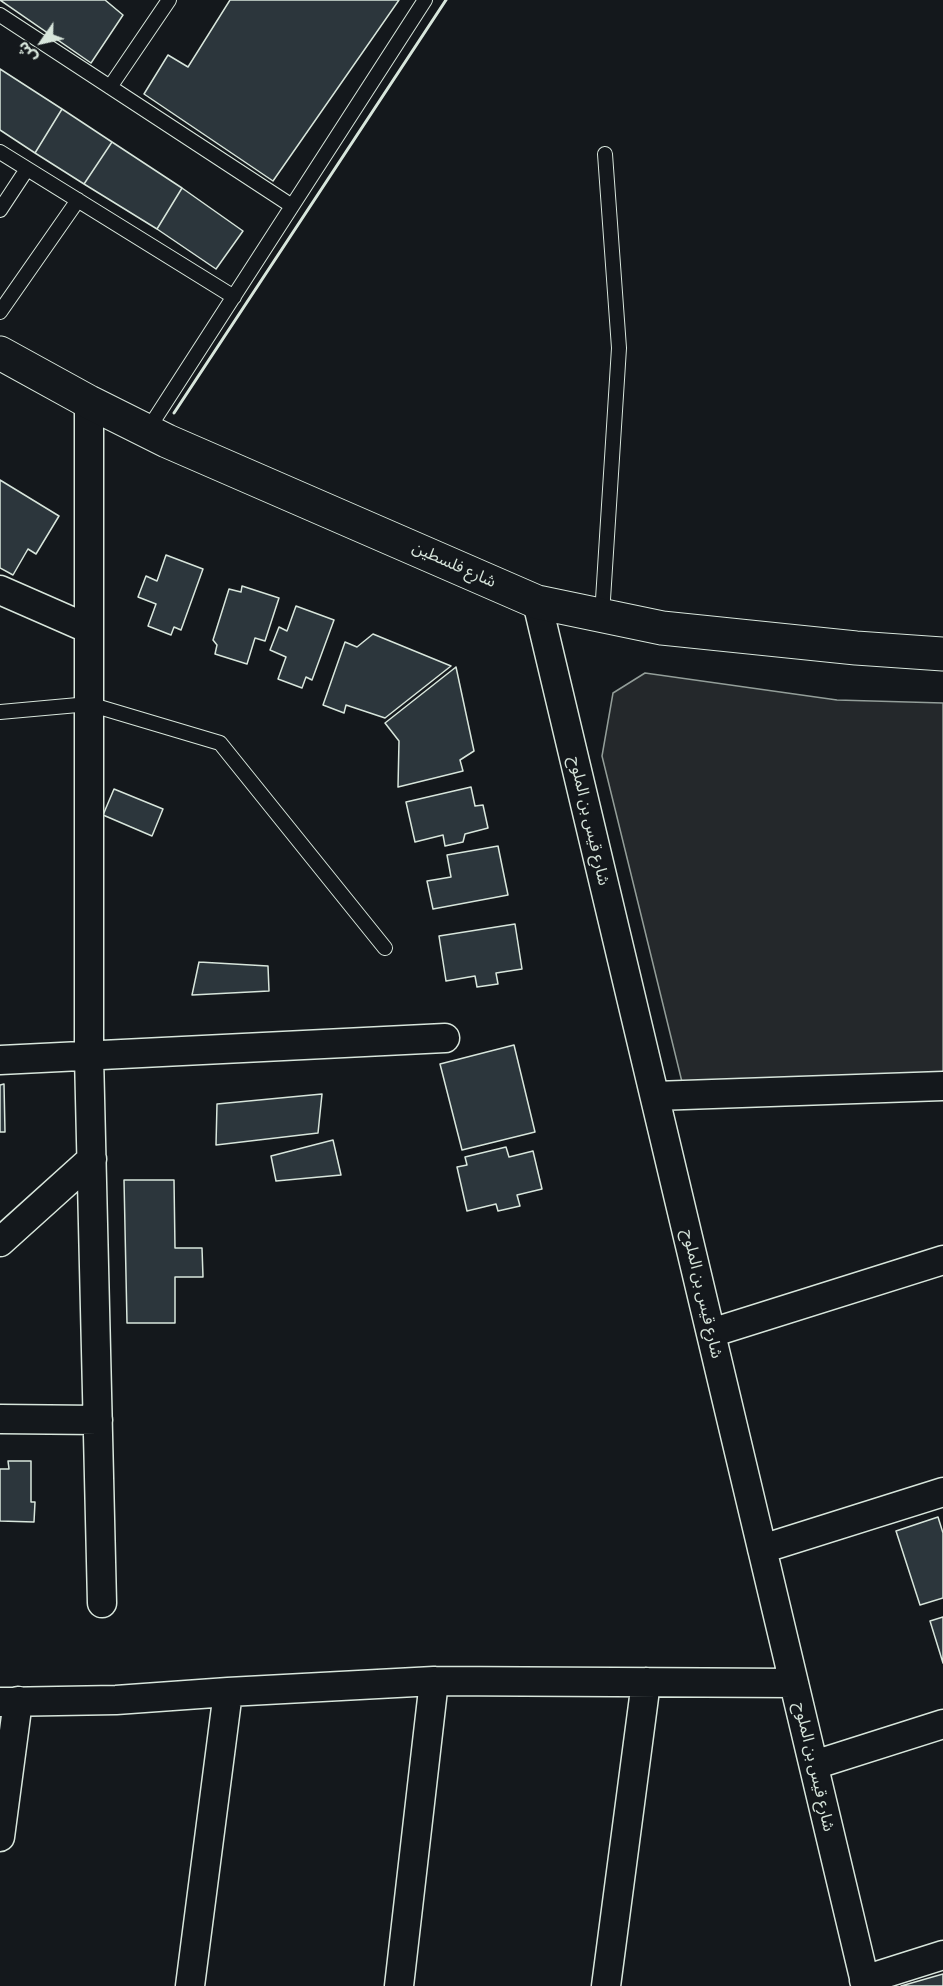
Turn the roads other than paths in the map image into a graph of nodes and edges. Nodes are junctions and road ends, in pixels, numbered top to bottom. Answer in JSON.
{"nodes":[{"id":1,"x":169,"y":0,"type":"edge"},
{"id":2,"x":425,"y":0,"type":"edge"},
{"id":3,"x":0,"y":15,"type":"edge"},
{"id":4,"x":110,"y":87,"type":"junction"},
{"id":5,"x":0,"y":152,"type":"edge"},
{"id":6,"x":605,"y":154,"type":"dead end"},
{"id":7,"x":27,"y":169,"type":"junction"},
{"id":8,"x":78,"y":200,"type":"junction"},
{"id":9,"x":292,"y":206,"type":"junction"},
{"id":10,"x":0,"y":210,"type":"edge"},
{"id":11,"x":234,"y":297,"type":"junction"},
{"id":12,"x":0,"y":312,"type":"edge"},
{"id":13,"x":0,"y":353,"type":"edge"},
{"id":14,"x":89,"y":402,"type":"junction"},
{"id":15,"x":147,"y":431,"type":"junction"},
{"id":16,"x":0,"y":590,"type":"edge"},
{"id":17,"x":537,"y":602,"type":"junction"},
{"id":18,"x":602,"y":615,"type":"junction"},
{"id":19,"x":89,"y":628,"type":"junction"},
{"id":20,"x":943,"y":654,"type":"edge"},
{"id":21,"x":89,"y":704,"type":"junction"},
{"id":22,"x":0,"y":712,"type":"edge"},
{"id":23,"x":385,"y":948,"type":"dead end"},
{"id":24,"x":444,"y":1038,"type":"dead end"},
{"id":25,"x":90,"y":1056,"type":"junction"},
{"id":26,"x":0,"y":1060,"type":"edge"},
{"id":27,"x":943,"y":1086,"type":"edge"},
{"id":28,"x":655,"y":1096,"type":"junction"},
{"id":29,"x":92,"y":1159,"type":"junction"},
{"id":30,"x":0,"y":1242,"type":"edge"},
{"id":31,"x":943,"y":1260,"type":"edge"},
{"id":32,"x":711,"y":1333,"type":"junction"},
{"id":33,"x":0,"y":1419,"type":"edge"},
{"id":34,"x":98,"y":1420,"type":"junction"},
{"id":35,"x":943,"y":1491,"type":"edge"},
{"id":36,"x":762,"y":1549,"type":"junction"},
{"id":37,"x":102,"y":1603,"type":"dead end"},
{"id":38,"x":434,"y":1681,"type":"junction"},
{"id":39,"x":646,"y":1682,"type":"junction"},
{"id":40,"x":794,"y":1683,"type":"junction"},
{"id":41,"x":228,"y":1692,"type":"junction"},
{"id":42,"x":9,"y":1702,"type":"edge"},
{"id":43,"x":943,"y":1724,"type":"edge"},
{"id":44,"x":814,"y":1765,"type":"junction"},
{"id":45,"x":0,"y":1837,"type":"edge"},
{"id":46,"x":943,"y":1955,"type":"edge"},
{"id":47,"x":865,"y":1983,"type":"edge"},
{"id":48,"x":190,"y":1986,"type":"edge"},
{"id":49,"x":399,"y":1986,"type":"edge"},
{"id":50,"x":606,"y":1986,"type":"edge"}],
"edges":[{"from":1,"to":4,"type":"lane"},
{"from":2,"to":9,"type":"lane"},
{"from":3,"to":4,"type":"lane"},
{"from":4,"to":9,"type":"lane"},
{"from":5,"to":7,"type":"lane"},
{"from":6,"to":18,"type":"lane"},
{"from":7,"to":8,"type":"lane"},
{"from":7,"to":10,"type":"lane"},
{"from":8,"to":11,"type":"lane"},
{"from":8,"to":12,"type":"lane"},
{"from":9,"to":11,"type":"lane"},
{"from":11,"to":15,"type":"lane"},
{"from":13,"to":14,"type":"street","name":"شارع فلسطين"},
{"from":14,"to":15,"type":"street","name":"شارع فلسطين"},
{"from":14,"to":19,"type":"street"},
{"from":15,"to":17,"type":"street","name":"شارع فلسطين"},
{"from":16,"to":19,"type":"street"},
{"from":17,"to":18,"type":"street","name":"شارع فلسطين"},
{"from":17,"to":28,"type":"street","name":"شارع قيس بن الملوح"},
{"from":18,"to":20,"type":"street","name":"شارع فلسطين"},
{"from":19,"to":21,"type":"street"},
{"from":21,"to":22,"type":"lane"},
{"from":21,"to":23,"type":"lane"},
{"from":21,"to":25,"type":"street"},
{"from":24,"to":25,"type":"street"},
{"from":25,"to":26,"type":"street"},
{"from":25,"to":29,"type":"street"},
{"from":27,"to":28,"type":"street"},
{"from":28,"to":32,"type":"street","name":"شارع قيس بن الملوح"},
{"from":29,"to":30,"type":"street"},
{"from":29,"to":34,"type":"street"},
{"from":31,"to":32,"type":"street"},
{"from":32,"to":36,"type":"street","name":"شارع قيس بن الملوح"},
{"from":33,"to":34,"type":"street"},
{"from":34,"to":37,"type":"street"},
{"from":35,"to":36,"type":"street"},
{"from":36,"to":40,"type":"street","name":"شارع قيس بن الملوح"},
{"from":38,"to":39,"type":"street"},
{"from":38,"to":41,"type":"street"},
{"from":38,"to":49,"type":"street"},
{"from":39,"to":40,"type":"street"},
{"from":39,"to":50,"type":"street"},
{"from":40,"to":44,"type":"street","name":"شارع قيس بن الملوح"},
{"from":41,"to":42,"type":"street"},
{"from":41,"to":48,"type":"street"},
{"from":42,"to":45,"type":"street"},
{"from":43,"to":44,"type":"street"},
{"from":44,"to":47,"type":"street","name":"شارع قيس بن الملوح"},
{"from":46,"to":47,"type":"street"}]}
